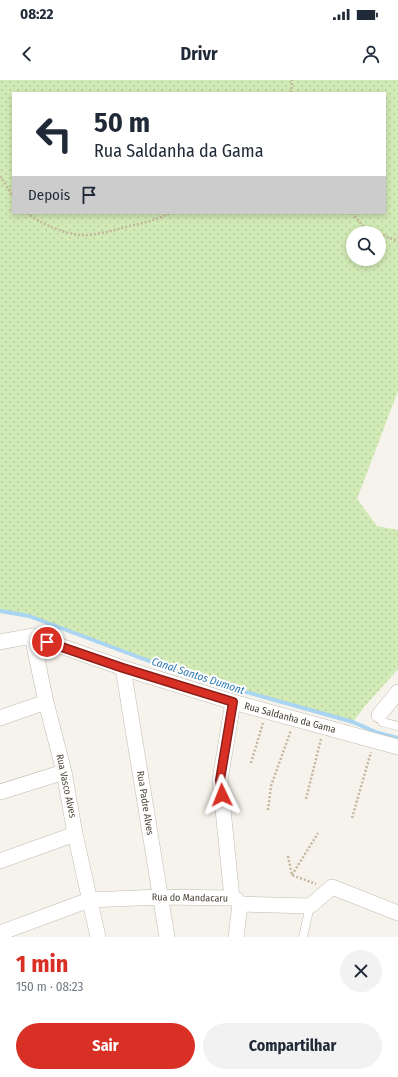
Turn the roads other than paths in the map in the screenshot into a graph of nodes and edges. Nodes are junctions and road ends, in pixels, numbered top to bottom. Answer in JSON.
{"nodes":[{"id":1,"x":32,"y":636,"type":"junction"},
{"id":2,"x":0,"y":642,"type":"edge"},
{"id":3,"x":123,"y":668,"type":"junction"},
{"id":4,"x":398,"y":692,"type":"edge"},
{"id":5,"x":46,"y":702,"type":"junction"},
{"id":6,"x":233,"y":702,"type":"junction"},
{"id":7,"x":379,"y":715,"type":"joint"},
{"id":8,"x":0,"y":718,"type":"edge"},
{"id":9,"x":398,"y":726,"type":"edge"},
{"id":10,"x":398,"y":747,"type":"edge"},
{"id":11,"x":64,"y":772,"type":"junction"},
{"id":12,"x":0,"y":792,"type":"edge"},
{"id":13,"x":75,"y":834,"type":"junction"},
{"id":14,"x":0,"y":861,"type":"edge"},
{"id":15,"x":160,"y":897,"type":"junction"},
{"id":16,"x":89,"y":900,"type":"junction"},
{"id":17,"x":236,"y":901,"type":"junction"},
{"id":18,"x":310,"y":906,"type":"junction"},
{"id":19,"x":398,"y":912,"type":"edge"},
{"id":20,"x":0,"y":933,"type":"edge"},
{"id":21,"x":98,"y":937,"type":"edge"},
{"id":22,"x":167,"y":937,"type":"edge"},
{"id":23,"x":236,"y":937,"type":"edge"},
{"id":24,"x":303,"y":937,"type":"edge"}],
"edges":[{"from":1,"to":2,"type":"street","name":"Rua Saldanha da Gama"},
{"from":1,"to":3,"type":"street","name":"Rua Saldanha da Gama"},
{"from":1,"to":5,"type":"street","name":"Rua Vasco Alves"},
{"from":3,"to":6,"type":"street","name":"Rua Saldanha da Gama"},
{"from":3,"to":15,"type":"street","name":"Rua Padre Alves"},
{"from":4,"to":7,"type":"street"},
{"from":5,"to":8,"type":"street"},
{"from":5,"to":11,"type":"street","name":"Rua Vasco Alves"},
{"from":6,"to":10,"type":"street","name":"Rua Saldanha da Gama"},
{"from":6,"to":17,"type":"street"},
{"from":7,"to":9,"type":"lane"},
{"from":11,"to":12,"type":"street"},
{"from":11,"to":13,"type":"street","name":"Rua Vasco Alves"},
{"from":13,"to":14,"type":"street"},
{"from":13,"to":16,"type":"street","name":"Rua Vasco Alves"},
{"from":15,"to":16,"type":"street","name":"Rua do Mandacaru"},
{"from":15,"to":17,"type":"street","name":"Rua do Mandacaru"},
{"from":15,"to":22,"type":"street","name":"Rua Padre Alves"},
{"from":16,"to":20,"type":"street","name":"Rua do Mandacaru"},
{"from":16,"to":21,"type":"street","name":"Rua Vasco Alves"},
{"from":17,"to":18,"type":"street","name":"Rua do Mandacaru"},
{"from":17,"to":23,"type":"street"},
{"from":18,"to":19,"type":"street"},
{"from":18,"to":24,"type":"lane"}]}
